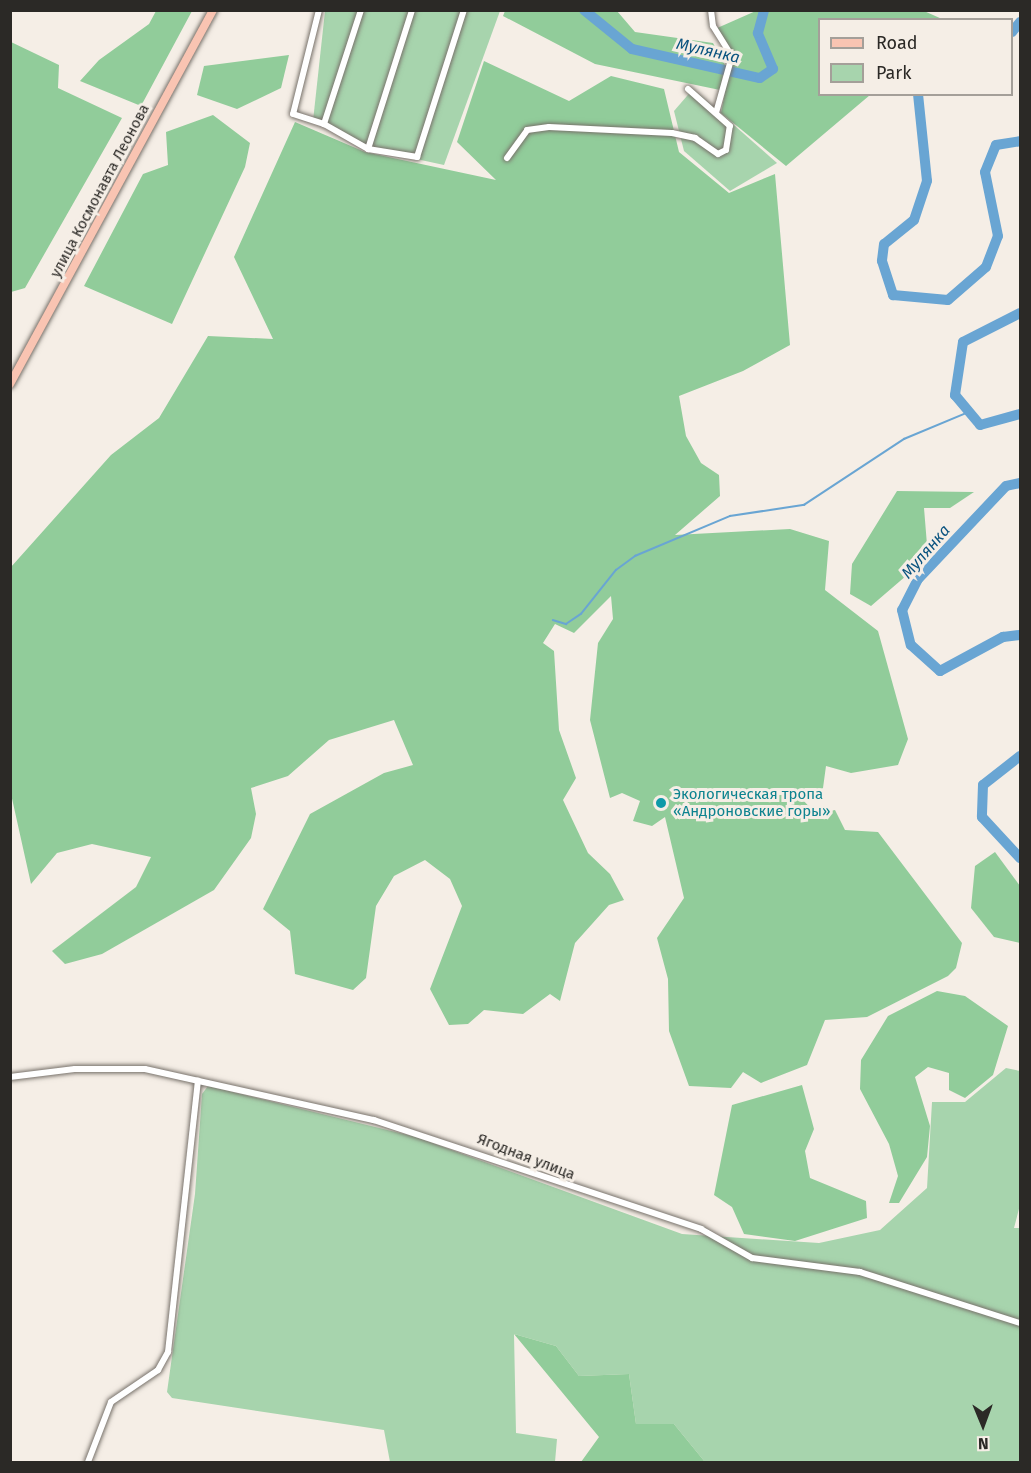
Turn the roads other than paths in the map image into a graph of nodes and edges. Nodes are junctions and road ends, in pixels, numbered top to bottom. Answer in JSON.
{"nodes":[{"id":1,"x":213,"y":10,"type":"edge"},
{"id":2,"x":319,"y":10,"type":"edge"},
{"id":3,"x":361,"y":10,"type":"edge"},
{"id":4,"x":412,"y":10,"type":"edge"},
{"id":5,"x":464,"y":10,"type":"edge"},
{"id":6,"x":711,"y":10,"type":"edge"},
{"id":7,"x":688,"y":89,"type":"dead end"},
{"id":8,"x":716,"y":113,"type":"junction"},
{"id":9,"x":324,"y":124,"type":"junction"},
{"id":10,"x":368,"y":149,"type":"junction"},
{"id":11,"x":507,"y":158,"type":"dead end"},
{"id":12,"x":10,"y":384,"type":"edge"},
{"id":13,"x":10,"y":1077,"type":"edge"},
{"id":14,"x":198,"y":1081,"type":"junction"},
{"id":15,"x":1020,"y":1323,"type":"edge"},
{"id":16,"x":88,"y":1462,"type":"edge"}],
"edges":[{"from":1,"to":12,"type":"main road","name":"улица Космонавта Леонова"},
{"from":2,"to":9,"type":"street"},
{"from":3,"to":9,"type":"street"},
{"from":4,"to":10,"type":"street"},
{"from":5,"to":10,"type":"street"},
{"from":6,"to":8,"type":"street"},
{"from":7,"to":8,"type":"street"},
{"from":8,"to":11,"type":"street"},
{"from":9,"to":10,"type":"street"},
{"from":13,"to":14,"type":"street","name":"Ягодная улица"},
{"from":14,"to":15,"type":"street","name":"Ягодная улица"},
{"from":14,"to":16,"type":"street"}]}
